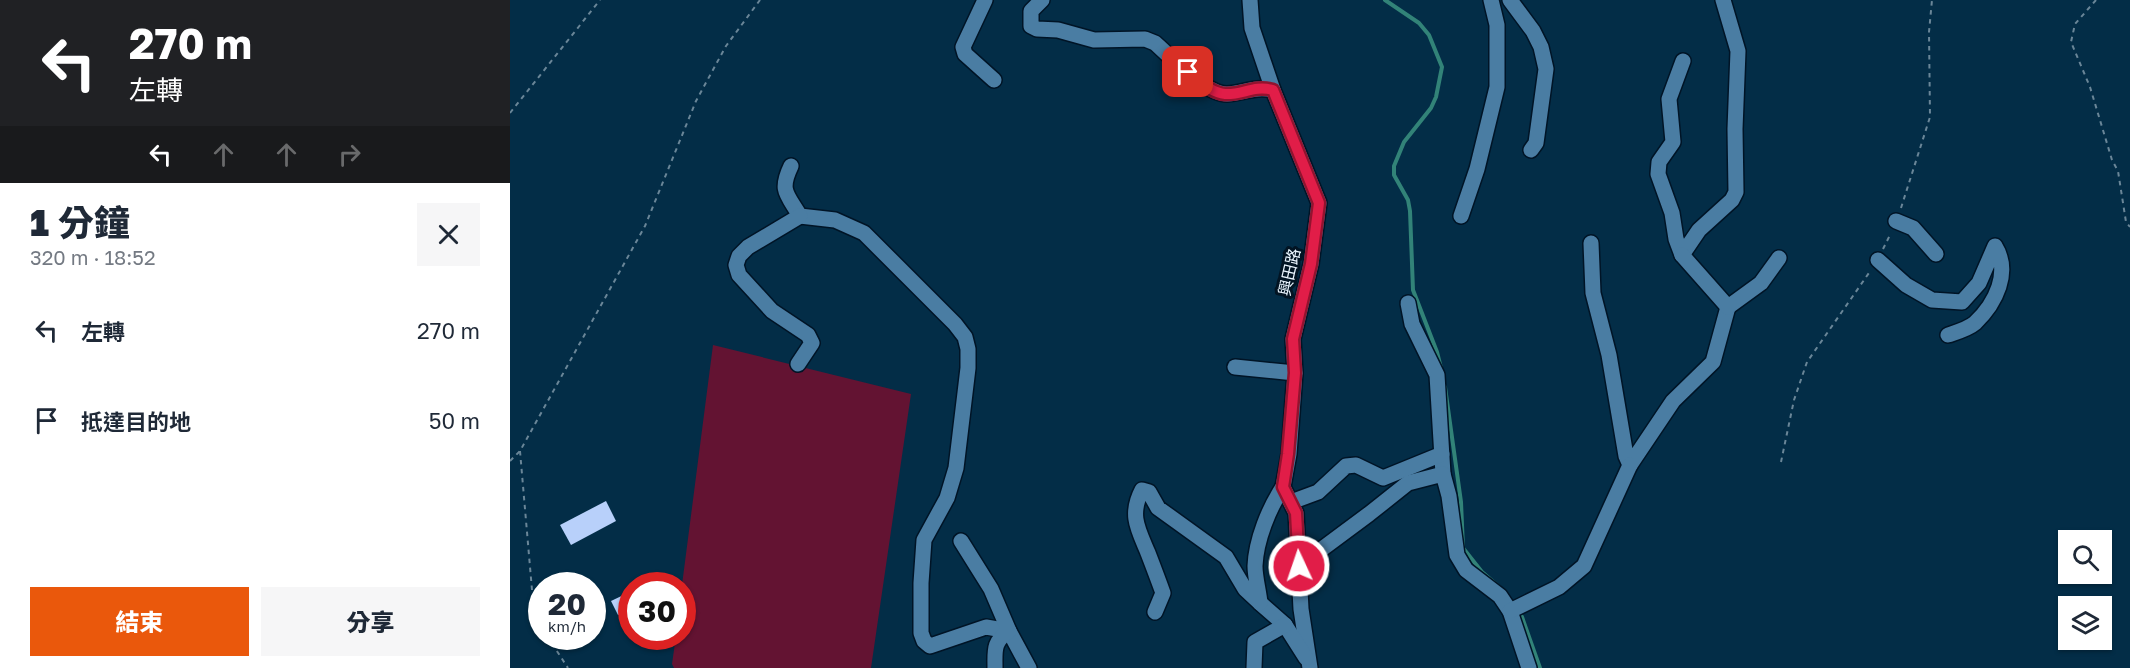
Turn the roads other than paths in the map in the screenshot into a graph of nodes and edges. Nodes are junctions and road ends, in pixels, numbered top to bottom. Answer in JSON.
{"nodes":[{"id":1,"x":986,"y":0,"type":"edge"},
{"id":2,"x":1042,"y":0,"type":"edge"},
{"id":3,"x":1250,"y":0,"type":"edge"},
{"id":4,"x":1491,"y":0,"type":"edge"},
{"id":5,"x":1510,"y":0,"type":"edge"},
{"id":6,"x":1723,"y":0,"type":"edge"},
{"id":7,"x":1683,"y":61,"type":"dead end"},
{"id":8,"x":994,"y":81,"type":"dead end"},
{"id":9,"x":1273,"y":90,"type":"junction"},
{"id":10,"x":1531,"y":150,"type":"dead end"},
{"id":11,"x":790,"y":166,"type":"dead end"},
{"id":12,"x":800,"y":216,"type":"junction"},
{"id":13,"x":1461,"y":216,"type":"dead end"},
{"id":14,"x":1896,"y":221,"type":"road end"},
{"id":15,"x":1591,"y":243,"type":"dead end"},
{"id":16,"x":1936,"y":254,"type":"dead end"},
{"id":17,"x":1682,"y":255,"type":"junction"},
{"id":18,"x":1779,"y":258,"type":"dead end"},
{"id":19,"x":1878,"y":260,"type":"road end"},
{"id":20,"x":1408,"y":303,"type":"dead end"},
{"id":21,"x":1728,"y":307,"type":"junction"},
{"id":22,"x":1948,"y":335,"type":"dead end"},
{"id":23,"x":798,"y":364,"type":"dead end"},
{"id":24,"x":1235,"y":367,"type":"dead end"},
{"id":25,"x":1295,"y":373,"type":"junction"},
{"id":26,"x":1442,"y":454,"type":"junction"},
{"id":27,"x":1630,"y":465,"type":"junction"},
{"id":28,"x":1443,"y":474,"type":"junction"},
{"id":29,"x":1283,"y":487,"type":"junction"},
{"id":30,"x":1291,"y":502,"type":"junction"},
{"id":31,"x":961,"y":541,"type":"dead end"},
{"id":32,"x":1299,"y":566,"type":"junction"},
{"id":33,"x":1260,"y":603,"type":"junction"},
{"id":34,"x":1510,"y":611,"type":"junction"},
{"id":35,"x":1155,"y":612,"type":"dead end"},
{"id":36,"x":1285,"y":625,"type":"junction"},
{"id":37,"x":1009,"y":631,"type":"junction"},
{"id":38,"x":1309,"y":665,"type":"edge"},
{"id":39,"x":995,"y":668,"type":"edge"},
{"id":40,"x":1029,"y":668,"type":"edge"},
{"id":41,"x":1254,"y":668,"type":"edge"},
{"id":42,"x":1529,"y":668,"type":"edge"}],
"edges":[{"from":1,"to":8,"type":"street"},
{"from":2,"to":9,"type":"street"},
{"from":3,"to":9,"type":"street","name":"興田路"},
{"from":4,"to":13,"type":"street"},
{"from":5,"to":10,"type":"street"},
{"from":6,"to":17,"type":"street"},
{"from":7,"to":17,"type":"street"},
{"from":9,"to":25,"type":"street","name":"興田路"},
{"from":11,"to":12,"type":"street"},
{"from":12,"to":23,"type":"street"},
{"from":12,"to":37,"type":"street"},
{"from":14,"to":16,"type":"street"},
{"from":15,"to":27,"type":"street"},
{"from":17,"to":21,"type":"street"},
{"from":18,"to":21,"type":"street"},
{"from":19,"to":22,"type":"street"},
{"from":20,"to":26,"type":"street"},
{"from":21,"to":27,"type":"street"},
{"from":24,"to":25,"type":"street"},
{"from":25,"to":29,"type":"street","name":"興田路"},
{"from":26,"to":28,"type":"street"},
{"from":26,"to":30,"type":"street"},
{"from":27,"to":34,"type":"street"},
{"from":28,"to":32,"type":"street"},
{"from":28,"to":34,"type":"street"},
{"from":29,"to":30,"type":"street"},
{"from":29,"to":33,"type":"street","name":"興田路"},
{"from":30,"to":32,"type":"street"},
{"from":31,"to":37,"type":"street"},
{"from":32,"to":38,"type":"street"},
{"from":33,"to":35,"type":"street"},
{"from":33,"to":36,"type":"street"},
{"from":34,"to":42,"type":"street"},
{"from":36,"to":38,"type":"street"},
{"from":36,"to":41,"type":"street"},
{"from":37,"to":39,"type":"street"},
{"from":37,"to":40,"type":"street"}]}
